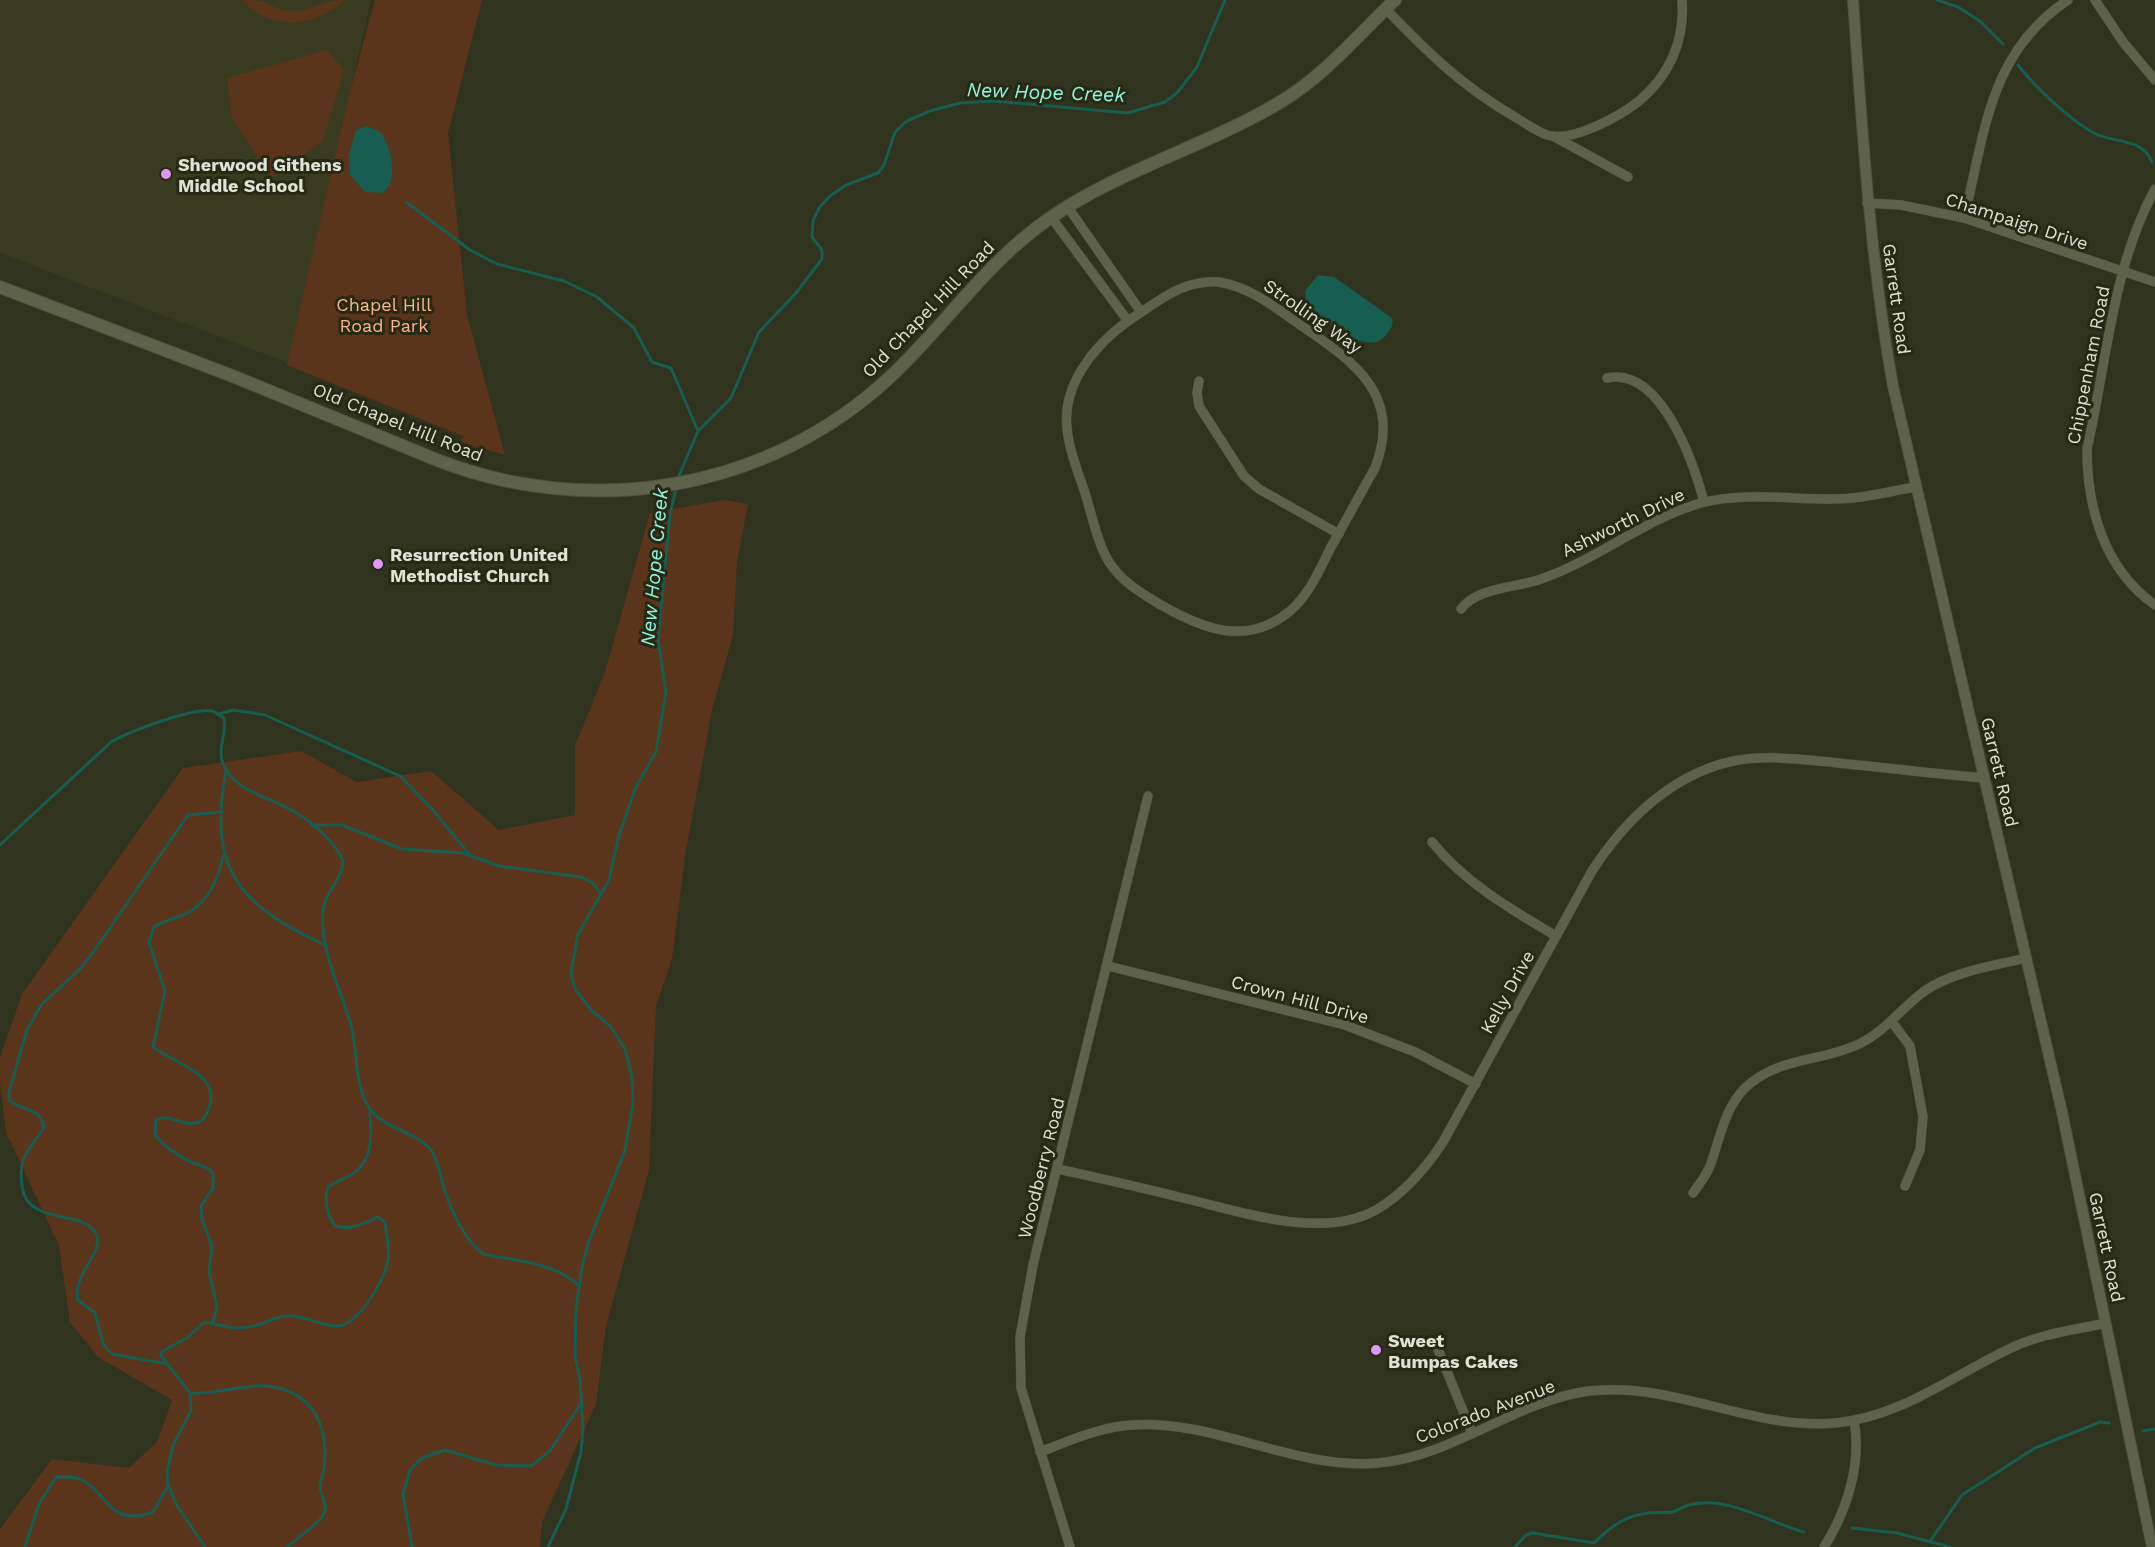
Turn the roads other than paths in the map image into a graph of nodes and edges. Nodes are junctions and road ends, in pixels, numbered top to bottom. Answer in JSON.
{"nodes":[{"id":1,"x":1682,"y":0,"type":"edge"},
{"id":2,"x":1853,"y":0,"type":"edge"},
{"id":3,"x":2068,"y":0,"type":"edge"},
{"id":4,"x":2095,"y":0,"type":"edge"},
{"id":5,"x":1391,"y":4,"type":"edge"},
{"id":6,"x":2155,"y":80,"type":"edge"},
{"id":7,"x":1553,"y":136,"type":"junction"},
{"id":8,"x":1628,"y":177,"type":"dead end"},
{"id":9,"x":2155,"y":189,"type":"edge"},
{"id":10,"x":1867,"y":203,"type":"junction"},
{"id":11,"x":1067,"y":206,"type":"junction"},
{"id":12,"x":1051,"y":217,"type":"junction"},
{"id":13,"x":1964,"y":218,"type":"junction"},
{"id":14,"x":1104,"y":259,"type":"junction"},
{"id":15,"x":1090,"y":269,"type":"junction"},
{"id":16,"x":2123,"y":273,"type":"junction"},
{"id":17,"x":2155,"y":282,"type":"edge"},
{"id":18,"x":0,"y":287,"type":"edge"},
{"id":19,"x":1141,"y":312,"type":"junction"},
{"id":20,"x":1128,"y":321,"type":"junction"},
{"id":21,"x":1607,"y":378,"type":"dead end"},
{"id":22,"x":1198,"y":381,"type":"dead end"},
{"id":23,"x":1915,"y":487,"type":"junction"},
{"id":24,"x":1704,"y":502,"type":"junction"},
{"id":25,"x":1339,"y":534,"type":"junction"},
{"id":26,"x":2155,"y":605,"type":"edge"},
{"id":27,"x":1461,"y":609,"type":"dead end"},
{"id":28,"x":1985,"y":778,"type":"junction"},
{"id":29,"x":1148,"y":796,"type":"dead end"},
{"id":30,"x":1432,"y":842,"type":"dead end"},
{"id":31,"x":1556,"y":936,"type":"junction"},
{"id":32,"x":2026,"y":958,"type":"junction"},
{"id":33,"x":1108,"y":966,"type":"junction"},
{"id":34,"x":1892,"y":1022,"type":"junction"},
{"id":35,"x":1476,"y":1084,"type":"junction"},
{"id":36,"x":1058,"y":1169,"type":"junction"},
{"id":37,"x":1905,"y":1186,"type":"dead end"},
{"id":38,"x":1693,"y":1193,"type":"dead end"},
{"id":39,"x":2106,"y":1323,"type":"junction"},
{"id":40,"x":1437,"y":1347,"type":"dead end"},
{"id":41,"x":1854,"y":1420,"type":"junction"},
{"id":42,"x":1472,"y":1433,"type":"junction"},
{"id":43,"x":1040,"y":1452,"type":"junction"},
{"id":44,"x":1070,"y":1547,"type":"edge"},
{"id":45,"x":1824,"y":1547,"type":"edge"},
{"id":46,"x":2152,"y":1547,"type":"edge"}],
"edges":[{"from":1,"to":7,"type":"street"},
{"from":2,"to":10,"type":"street","name":"Garrett Road"},
{"from":3,"to":13,"type":"street"},
{"from":4,"to":6,"type":"street"},
{"from":5,"to":7,"type":"street"},
{"from":5,"to":11,"type":"main road","name":"Old Chapel Hill Road"},
{"from":7,"to":8,"type":"street"},
{"from":9,"to":16,"type":"street","name":"Chippenham Road"},
{"from":10,"to":13,"type":"street","name":"Champaign Drive"},
{"from":10,"to":23,"type":"street","name":"Garrett Road"},
{"from":11,"to":12,"type":"main road","name":"Old Chapel Hill Road"},
{"from":11,"to":14,"type":"street"},
{"from":12,"to":15,"type":"street"},
{"from":12,"to":18,"type":"main road","name":"Old Chapel Hill Road"},
{"from":13,"to":16,"type":"street","name":"Champaign Drive"},
{"from":14,"to":15,"type":"street"},
{"from":14,"to":19,"type":"street"},
{"from":15,"to":20,"type":"street"},
{"from":16,"to":17,"type":"street","name":"Champaign Drive"},
{"from":16,"to":26,"type":"street","name":"Chippenham Road"},
{"from":19,"to":20,"type":"street","name":"Strolling Way"},
{"from":19,"to":25,"type":"street","name":"Strolling Way"},
{"from":20,"to":25,"type":"street","name":"Strolling Way"},
{"from":21,"to":24,"type":"street"},
{"from":22,"to":25,"type":"street"},
{"from":23,"to":24,"type":"street","name":"Ashworth Drive"},
{"from":23,"to":28,"type":"street","name":"Garrett Road"},
{"from":24,"to":27,"type":"street","name":"Ashworth Drive"},
{"from":28,"to":31,"type":"street","name":"Kelly Drive"},
{"from":28,"to":32,"type":"street","name":"Garrett Road"},
{"from":29,"to":33,"type":"street","name":"Woodberry Road"},
{"from":30,"to":31,"type":"street"},
{"from":31,"to":35,"type":"street","name":"Kelly Drive"},
{"from":32,"to":34,"type":"street"},
{"from":32,"to":39,"type":"street","name":"Garrett Road"},
{"from":33,"to":35,"type":"street","name":"Crown Hill Drive"},
{"from":33,"to":36,"type":"street","name":"Woodberry Road"},
{"from":34,"to":37,"type":"street"},
{"from":34,"to":38,"type":"street"},
{"from":35,"to":36,"type":"street","name":"Kelly Drive"},
{"from":36,"to":43,"type":"street","name":"Woodberry Road"},
{"from":39,"to":41,"type":"street","name":"Colorado Avenue"},
{"from":39,"to":46,"type":"street","name":"Garrett Road"},
{"from":40,"to":42,"type":"street"},
{"from":41,"to":42,"type":"street","name":"Colorado Avenue"},
{"from":41,"to":45,"type":"street"},
{"from":42,"to":43,"type":"street","name":"Colorado Avenue"},
{"from":43,"to":44,"type":"street","name":"Woodberry Road"}]}
